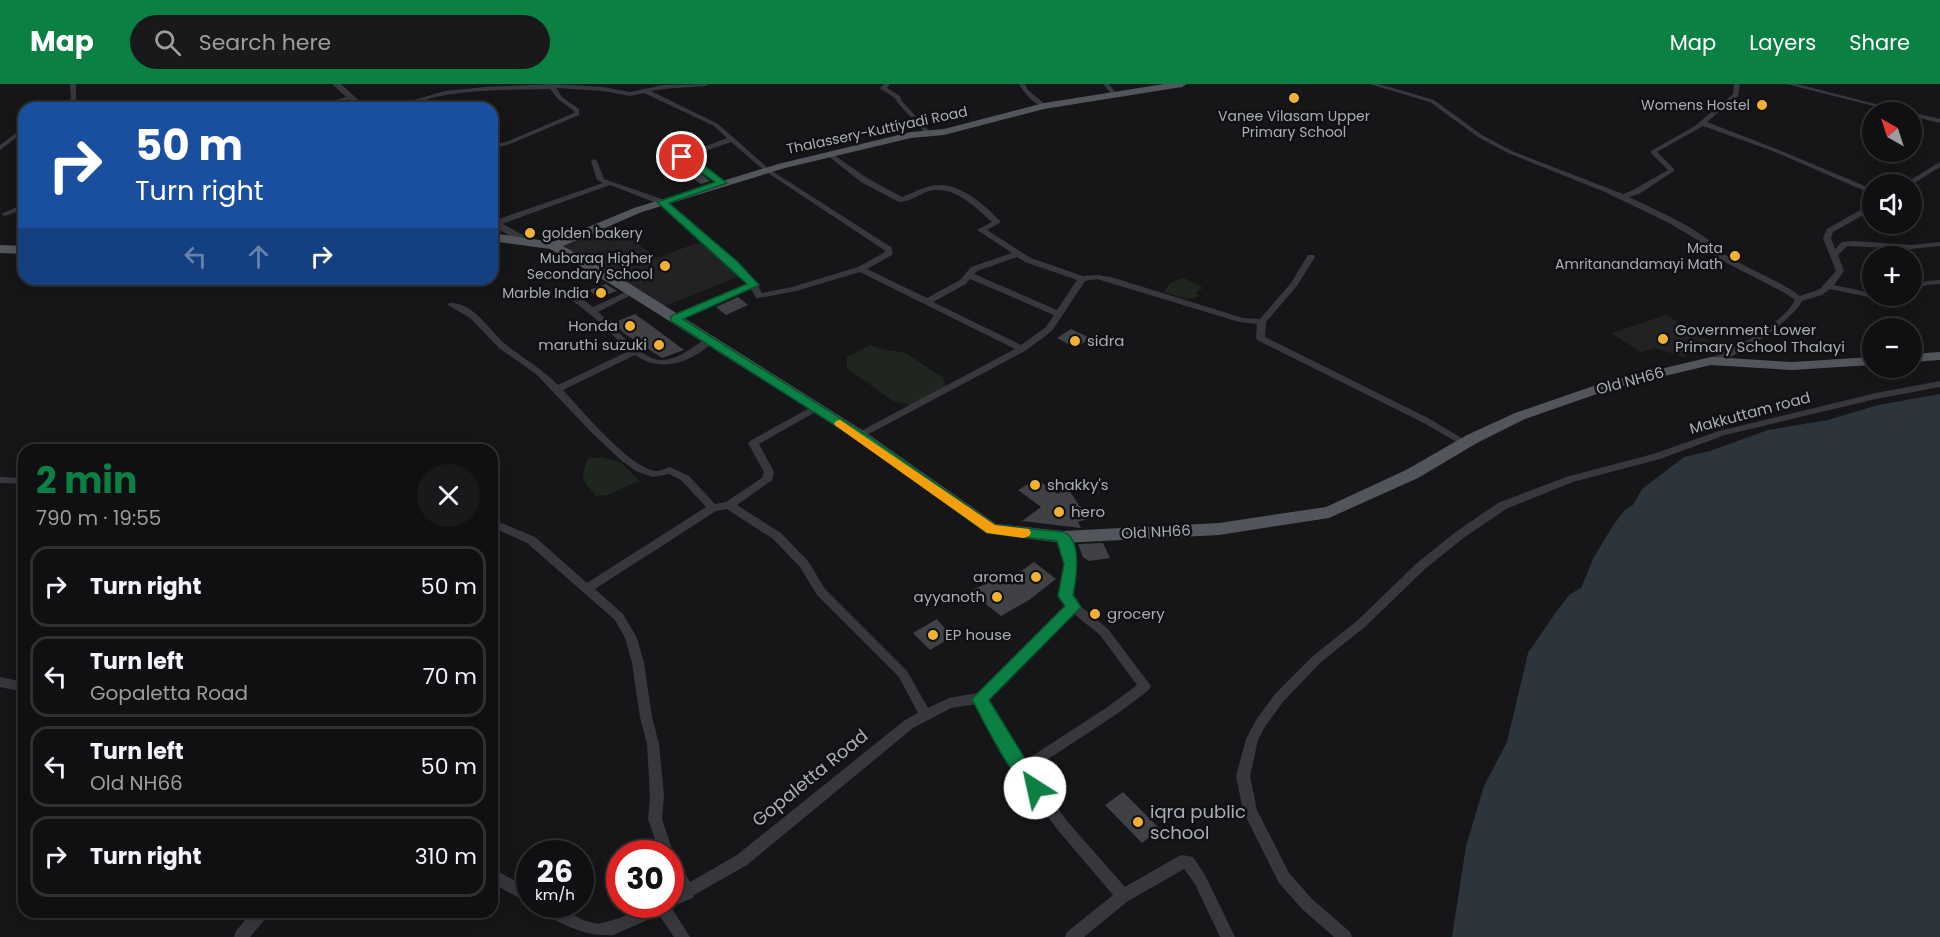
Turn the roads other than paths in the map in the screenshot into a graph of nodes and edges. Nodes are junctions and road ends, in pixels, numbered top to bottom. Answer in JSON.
{"nodes":[{"id":1,"x":73,"y":84,"type":"edge"},
{"id":2,"x":336,"y":84,"type":"edge"},
{"id":3,"x":705,"y":84,"type":"edge"},
{"id":4,"x":887,"y":84,"type":"edge"},
{"id":5,"x":1022,"y":84,"type":"edge"},
{"id":6,"x":1106,"y":84,"type":"edge"},
{"id":7,"x":1178,"y":84,"type":"edge"},
{"id":8,"x":1372,"y":84,"type":"edge"},
{"id":9,"x":1737,"y":84,"type":"edge"},
{"id":10,"x":1789,"y":84,"type":"edge"},
{"id":11,"x":551,"y":86,"type":"junction"},
{"id":12,"x":645,"y":91,"type":"junction"},
{"id":13,"x":1115,"y":95,"type":"junction"},
{"id":14,"x":351,"y":97,"type":"junction"},
{"id":15,"x":68,"y":102,"type":"edge"},
{"id":16,"x":335,"y":102,"type":"edge"},
{"id":17,"x":356,"y":102,"type":"edge"},
{"id":18,"x":411,"y":102,"type":"edge"},
{"id":19,"x":1863,"y":102,"type":"edge"},
{"id":20,"x":1044,"y":106,"type":"junction"},
{"id":21,"x":1922,"y":117,"type":"edge"},
{"id":22,"x":1940,"y":121,"type":"edge"},
{"id":23,"x":1702,"y":123,"type":"junction"},
{"id":24,"x":18,"y":134,"type":"edge"},
{"id":25,"x":929,"y":134,"type":"junction"},
{"id":26,"x":732,"y":139,"type":"junction"},
{"id":27,"x":498,"y":146,"type":"edge"},
{"id":28,"x":0,"y":148,"type":"edge"},
{"id":29,"x":830,"y":154,"type":"junction"},
{"id":30,"x":594,"y":161,"type":"dead end"},
{"id":31,"x":1940,"y":164,"type":"edge"},
{"id":32,"x":767,"y":170,"type":"junction"},
{"id":33,"x":1922,"y":175,"type":"edge"},
{"id":34,"x":610,"y":183,"type":"junction"},
{"id":35,"x":722,"y":183,"type":"junction"},
{"id":36,"x":1862,"y":188,"type":"edge"},
{"id":37,"x":1623,"y":197,"type":"junction"},
{"id":38,"x":662,"y":202,"type":"junction"},
{"id":39,"x":18,"y":208,"type":"edge"},
{"id":40,"x":1862,"y":213,"type":"edge"},
{"id":41,"x":2,"y":215,"type":"edge"},
{"id":42,"x":498,"y":221,"type":"edge"},
{"id":43,"x":498,"y":224,"type":"edge"},
{"id":44,"x":498,"y":238,"type":"edge"},
{"id":45,"x":1940,"y":244,"type":"edge"},
{"id":46,"x":553,"y":246,"type":"junction"},
{"id":47,"x":0,"y":249,"type":"edge"},
{"id":48,"x":18,"y":250,"type":"edge"},
{"id":49,"x":1017,"y":254,"type":"junction"},
{"id":50,"x":1834,"y":254,"type":"junction"},
{"id":51,"x":1311,"y":257,"type":"dead end"},
{"id":52,"x":861,"y":269,"type":"junction"},
{"id":53,"x":968,"y":275,"type":"junction"},
{"id":54,"x":1082,"y":279,"type":"junction"},
{"id":55,"x":1940,"y":282,"type":"edge"},
{"id":56,"x":754,"y":285,"type":"junction"},
{"id":57,"x":1922,"y":285,"type":"edge"},
{"id":58,"x":1830,"y":287,"type":"junction"},
{"id":59,"x":633,"y":292,"type":"junction"},
{"id":60,"x":570,"y":294,"type":"dead end"},
{"id":61,"x":1862,"y":294,"type":"edge"},
{"id":62,"x":1799,"y":298,"type":"junction"},
{"id":63,"x":926,"y":302,"type":"junction"},
{"id":64,"x":452,"y":305,"type":"dead end"},
{"id":65,"x":592,"y":311,"type":"junction"},
{"id":66,"x":1058,"y":313,"type":"junction"},
{"id":67,"x":675,"y":319,"type":"junction"},
{"id":68,"x":1262,"y":322,"type":"junction"},
{"id":69,"x":710,"y":341,"type":"junction"},
{"id":70,"x":1022,"y":349,"type":"junction"},
{"id":71,"x":636,"y":351,"type":"junction"},
{"id":72,"x":1940,"y":356,"type":"edge"},
{"id":73,"x":1922,"y":357,"type":"edge"},
{"id":74,"x":1711,"y":361,"type":"junction"},
{"id":75,"x":1862,"y":362,"type":"edge"},
{"id":76,"x":1940,"y":384,"type":"edge"},
{"id":77,"x":557,"y":388,"type":"junction"},
{"id":78,"x":816,"y":408,"type":"junction"},
{"id":79,"x":860,"y":435,"type":"junction"},
{"id":80,"x":1465,"y":443,"type":"junction"},
{"id":81,"x":0,"y":480,"type":"edge"},
{"id":82,"x":18,"y":481,"type":"edge"},
{"id":83,"x":729,"y":505,"type":"junction"},
{"id":84,"x":713,"y":508,"type":"junction"},
{"id":85,"x":498,"y":526,"type":"edge"},
{"id":86,"x":1063,"y":537,"type":"junction"},
{"id":87,"x":586,"y":589,"type":"junction"},
{"id":88,"x":1074,"y":607,"type":"junction"},
{"id":89,"x":0,"y":682,"type":"edge"},
{"id":90,"x":18,"y":686,"type":"edge"},
{"id":91,"x":980,"y":699,"type":"junction"},
{"id":92,"x":925,"y":714,"type":"junction"},
{"id":93,"x":1021,"y":770,"type":"junction"},
{"id":94,"x":662,"y":840,"type":"edge"},
{"id":95,"x":498,"y":878,"type":"edge"},
{"id":96,"x":684,"y":886,"type":"edge"},
{"id":97,"x":516,"y":889,"type":"edge"},
{"id":98,"x":688,"y":893,"type":"junction"},
{"id":99,"x":684,"y":895,"type":"edge"},
{"id":100,"x":1123,"y":896,"type":"junction"},
{"id":101,"x":257,"y":918,"type":"edge"},
{"id":102,"x":564,"y":918,"type":"edge"},
{"id":103,"x":637,"y":918,"type":"edge"},
{"id":104,"x":673,"y":918,"type":"edge"},
{"id":105,"x":241,"y":936,"type":"edge"},
{"id":106,"x":683,"y":937,"type":"edge"},
{"id":107,"x":1072,"y":937,"type":"edge"},
{"id":108,"x":1228,"y":937,"type":"edge"},
{"id":109,"x":1345,"y":937,"type":"edge"}],
"edges":[{"from":1,"to":15,"type":"street"},
{"from":2,"to":14,"type":"street"},
{"from":3,"to":12,"type":"street"},
{"from":4,"to":25,"type":"street"},
{"from":5,"to":20,"type":"street"},
{"from":6,"to":13,"type":"street"},
{"from":7,"to":13,"type":"main road","name":"Thalassery-Kuttiyadi Road"},
{"from":8,"to":37,"type":"street"},
{"from":9,"to":23,"type":"street"},
{"from":10,"to":19,"type":"street"},
{"from":11,"to":12,"type":"street"},
{"from":11,"to":18,"type":"street"},
{"from":11,"to":27,"type":"street"},
{"from":12,"to":26,"type":"street"},
{"from":13,"to":20,"type":"main road","name":"Thalassery-Kuttiyadi Road"},
{"from":14,"to":16,"type":"street"},
{"from":14,"to":17,"type":"street"},
{"from":20,"to":25,"type":"main road","name":"Thalassery-Kuttiyadi Road"},
{"from":21,"to":22,"type":"street"},
{"from":23,"to":36,"type":"street"},
{"from":23,"to":37,"type":"street"},
{"from":24,"to":28,"type":"street"},
{"from":25,"to":29,"type":"main road","name":"Thalassery-Kuttiyadi Road"},
{"from":26,"to":32,"type":"street"},
{"from":26,"to":35,"type":"street"},
{"from":29,"to":32,"type":"main road","name":"Thalassery-Kuttiyadi Road"},
{"from":29,"to":49,"type":"street"},
{"from":30,"to":34,"type":"street"},
{"from":31,"to":33,"type":"street"},
{"from":32,"to":35,"type":"main road","name":"Thalassery-Kuttiyadi Road"},
{"from":32,"to":52,"type":"street"},
{"from":34,"to":38,"type":"street"},
{"from":34,"to":42,"type":"street"},
{"from":35,"to":38,"type":"main road","name":"Thalassery-Kuttiyadi Road"},
{"from":37,"to":62,"type":"street"},
{"from":38,"to":46,"type":"main road","name":"Thalassery-Kuttiyadi Road"},
{"from":38,"to":56,"type":"street"},
{"from":39,"to":41,"type":"street"},
{"from":40,"to":50,"type":"street"},
{"from":43,"to":46,"type":"street"},
{"from":44,"to":46,"type":"main road","name":"Old NH66"},
{"from":45,"to":50,"type":"street"},
{"from":46,"to":59,"type":"main road","name":"Old NH66"},
{"from":47,"to":48,"type":"main road"},
{"from":49,"to":53,"type":"street"},
{"from":49,"to":54,"type":"street"},
{"from":50,"to":58,"type":"street"},
{"from":51,"to":68,"type":"street"},
{"from":52,"to":56,"type":"street"},
{"from":52,"to":63,"type":"street"},
{"from":53,"to":63,"type":"street"},
{"from":53,"to":66,"type":"street"},
{"from":54,"to":66,"type":"street"},
{"from":54,"to":68,"type":"street"},
{"from":55,"to":57,"type":"street"},
{"from":56,"to":67,"type":"street"},
{"from":58,"to":61,"type":"street"},
{"from":58,"to":62,"type":"street"},
{"from":59,"to":65,"type":"street"},
{"from":59,"to":67,"type":"main road","name":"Old NH66"},
{"from":60,"to":65,"type":"street"},
{"from":62,"to":74,"type":"street"},
{"from":63,"to":70,"type":"street"},
{"from":64,"to":77,"type":"street"},
{"from":65,"to":71,"type":"street"},
{"from":66,"to":70,"type":"street"},
{"from":67,"to":69,"type":"main road","name":"Old NH66"},
{"from":68,"to":80,"type":"street"},
{"from":69,"to":71,"type":"street"},
{"from":69,"to":78,"type":"main road","name":"Old NH66"},
{"from":70,"to":79,"type":"street"},
{"from":71,"to":77,"type":"street"},
{"from":72,"to":73,"type":"main road"},
{"from":74,"to":75,"type":"main road","name":"Old NH66"},
{"from":74,"to":80,"type":"main road","name":"Old NH66"},
{"from":76,"to":109,"type":"street","name":"Makkuttam road"},
{"from":77,"to":84,"type":"street"},
{"from":78,"to":79,"type":"main road","name":"Old NH66"},
{"from":78,"to":83,"type":"street"},
{"from":79,"to":86,"type":"main road","name":"Old NH66"},
{"from":80,"to":86,"type":"main road","name":"Old NH66"},
{"from":81,"to":82,"type":"street"},
{"from":83,"to":84,"type":"street"},
{"from":83,"to":92,"type":"street"},
{"from":84,"to":87,"type":"street"},
{"from":85,"to":87,"type":"street"},
{"from":86,"to":88,"type":"street"},
{"from":87,"to":94,"type":"street"},
{"from":88,"to":91,"type":"street"},
{"from":88,"to":93,"type":"street"},
{"from":89,"to":90,"type":"street"},
{"from":91,"to":92,"type":"street","name":"Gopaletta Road"},
{"from":91,"to":93,"type":"street"},
{"from":92,"to":98,"type":"street","name":"Gopaletta Road"},
{"from":93,"to":100,"type":"street"},
{"from":95,"to":97,"type":"street"},
{"from":96,"to":98,"type":"street"},
{"from":98,"to":99,"type":"street","name":"Gopaletta Road"},
{"from":100,"to":107,"type":"street"},
{"from":100,"to":108,"type":"street"},
{"from":101,"to":105,"type":"street"},
{"from":102,"to":103,"type":"street","name":"Gopaletta Road"},
{"from":104,"to":106,"type":"street"}]}
